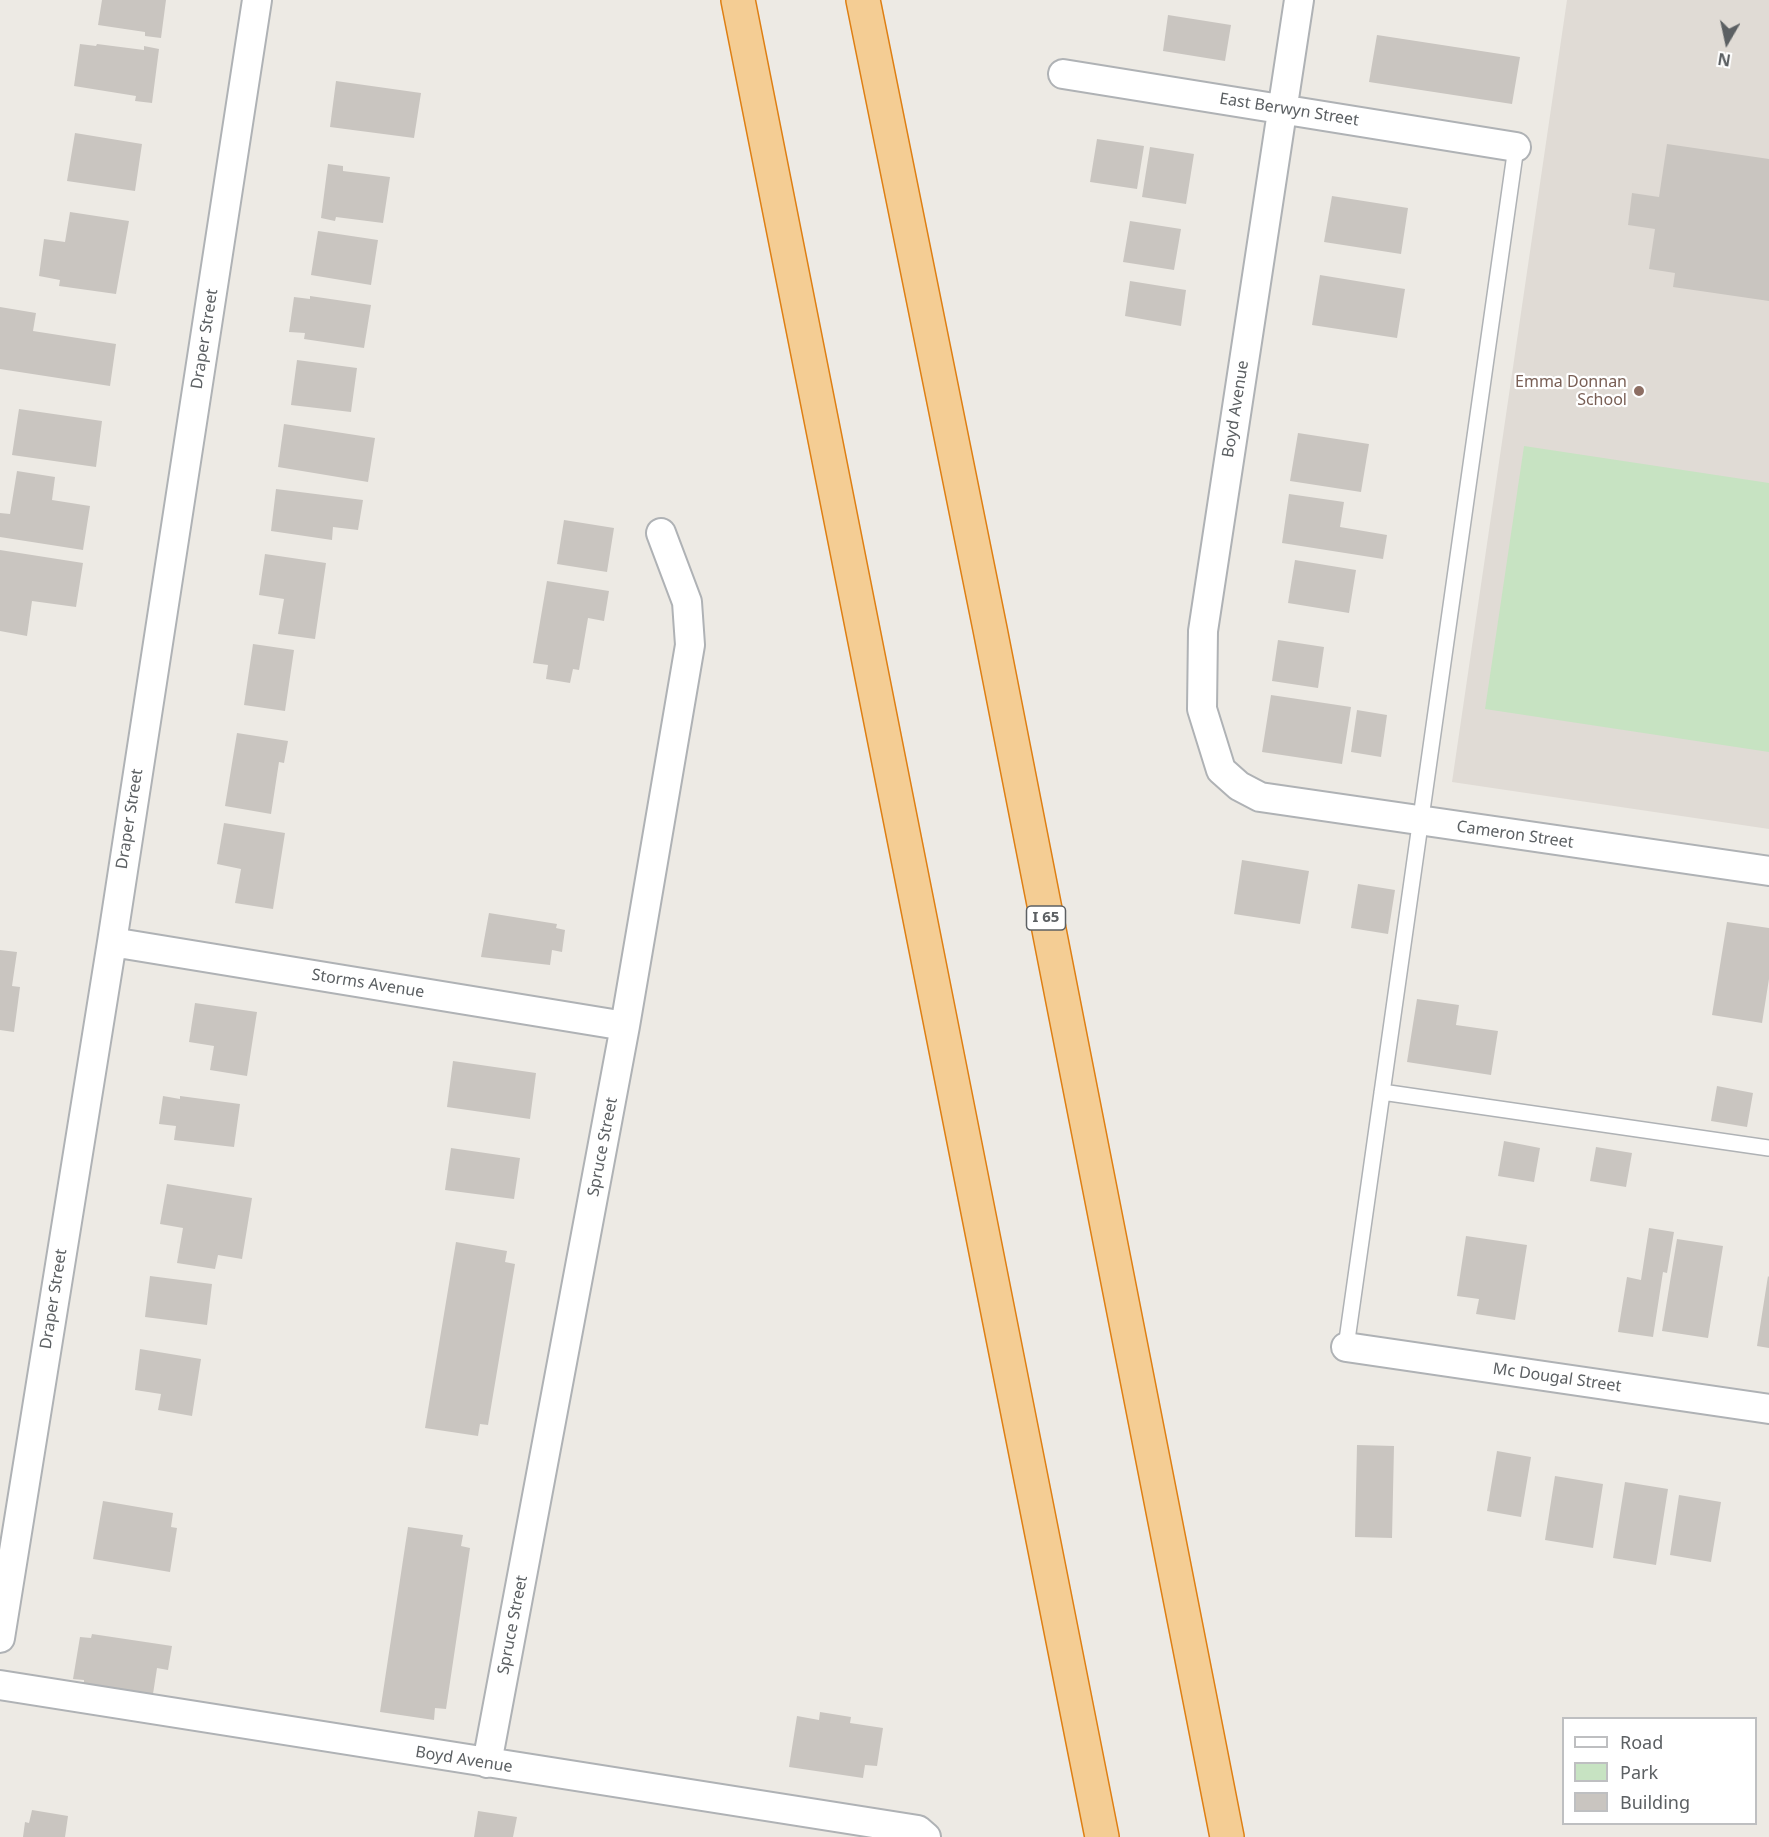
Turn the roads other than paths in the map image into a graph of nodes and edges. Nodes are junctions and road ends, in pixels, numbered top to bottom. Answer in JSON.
{"nodes":[{"id":1,"x":257,"y":0,"type":"edge"},
{"id":2,"x":738,"y":0,"type":"edge"},
{"id":3,"x":863,"y":0,"type":"edge"},
{"id":4,"x":1299,"y":0,"type":"edge"},
{"id":5,"x":1063,"y":74,"type":"dead end"},
{"id":6,"x":1282,"y":109,"type":"junction"},
{"id":7,"x":1516,"y":147,"type":"joint"},
{"id":8,"x":661,"y":533,"type":"dead end"},
{"id":9,"x":1260,"y":797,"type":"joint"},
{"id":10,"x":1420,"y":822,"type":"junction"},
{"id":11,"x":1769,"y":871,"type":"edge"},
{"id":12,"x":111,"y":942,"type":"junction"},
{"id":13,"x":626,"y":1026,"type":"junction"},
{"id":14,"x":1382,"y":1092,"type":"junction"},
{"id":15,"x":1769,"y":1148,"type":"edge"},
{"id":16,"x":1346,"y":1347,"type":"joint"},
{"id":17,"x":1769,"y":1409,"type":"edge"},
{"id":18,"x":0,"y":1638,"type":"edge"},
{"id":19,"x":0,"y":1684,"type":"edge"},
{"id":20,"x":487,"y":1763,"type":"junction"},
{"id":21,"x":926,"y":1837,"type":"edge"},
{"id":22,"x":1102,"y":1837,"type":"edge"},
{"id":23,"x":1227,"y":1837,"type":"edge"}],
"edges":[{"from":1,"to":12,"type":"street","name":"Draper Street"},
{"from":2,"to":22,"type":"highway"},
{"from":3,"to":23,"type":"highway","number":"I 65"},
{"from":4,"to":6,"type":"street","name":"Boyd Avenue"},
{"from":5,"to":6,"type":"street","name":"East Berwyn Street"},
{"from":6,"to":7,"type":"street","name":"East Berwyn Street"},
{"from":6,"to":9,"type":"street","name":"Boyd Avenue"},
{"from":7,"to":10,"type":"lane"},
{"from":8,"to":13,"type":"street","name":"Spruce Street"},
{"from":9,"to":10,"type":"street","name":"Cameron Street"},
{"from":10,"to":11,"type":"street","name":"Cameron Street"},
{"from":10,"to":14,"type":"lane"},
{"from":12,"to":13,"type":"street","name":"Storms Avenue"},
{"from":12,"to":18,"type":"street","name":"Draper Street"},
{"from":13,"to":20,"type":"street","name":"Spruce Street"},
{"from":14,"to":15,"type":"lane"},
{"from":14,"to":16,"type":"lane"},
{"from":16,"to":17,"type":"street","name":"Mc Dougal Street"},
{"from":19,"to":20,"type":"street","name":"Boyd Avenue"},
{"from":20,"to":21,"type":"street","name":"Boyd Avenue"}]}
